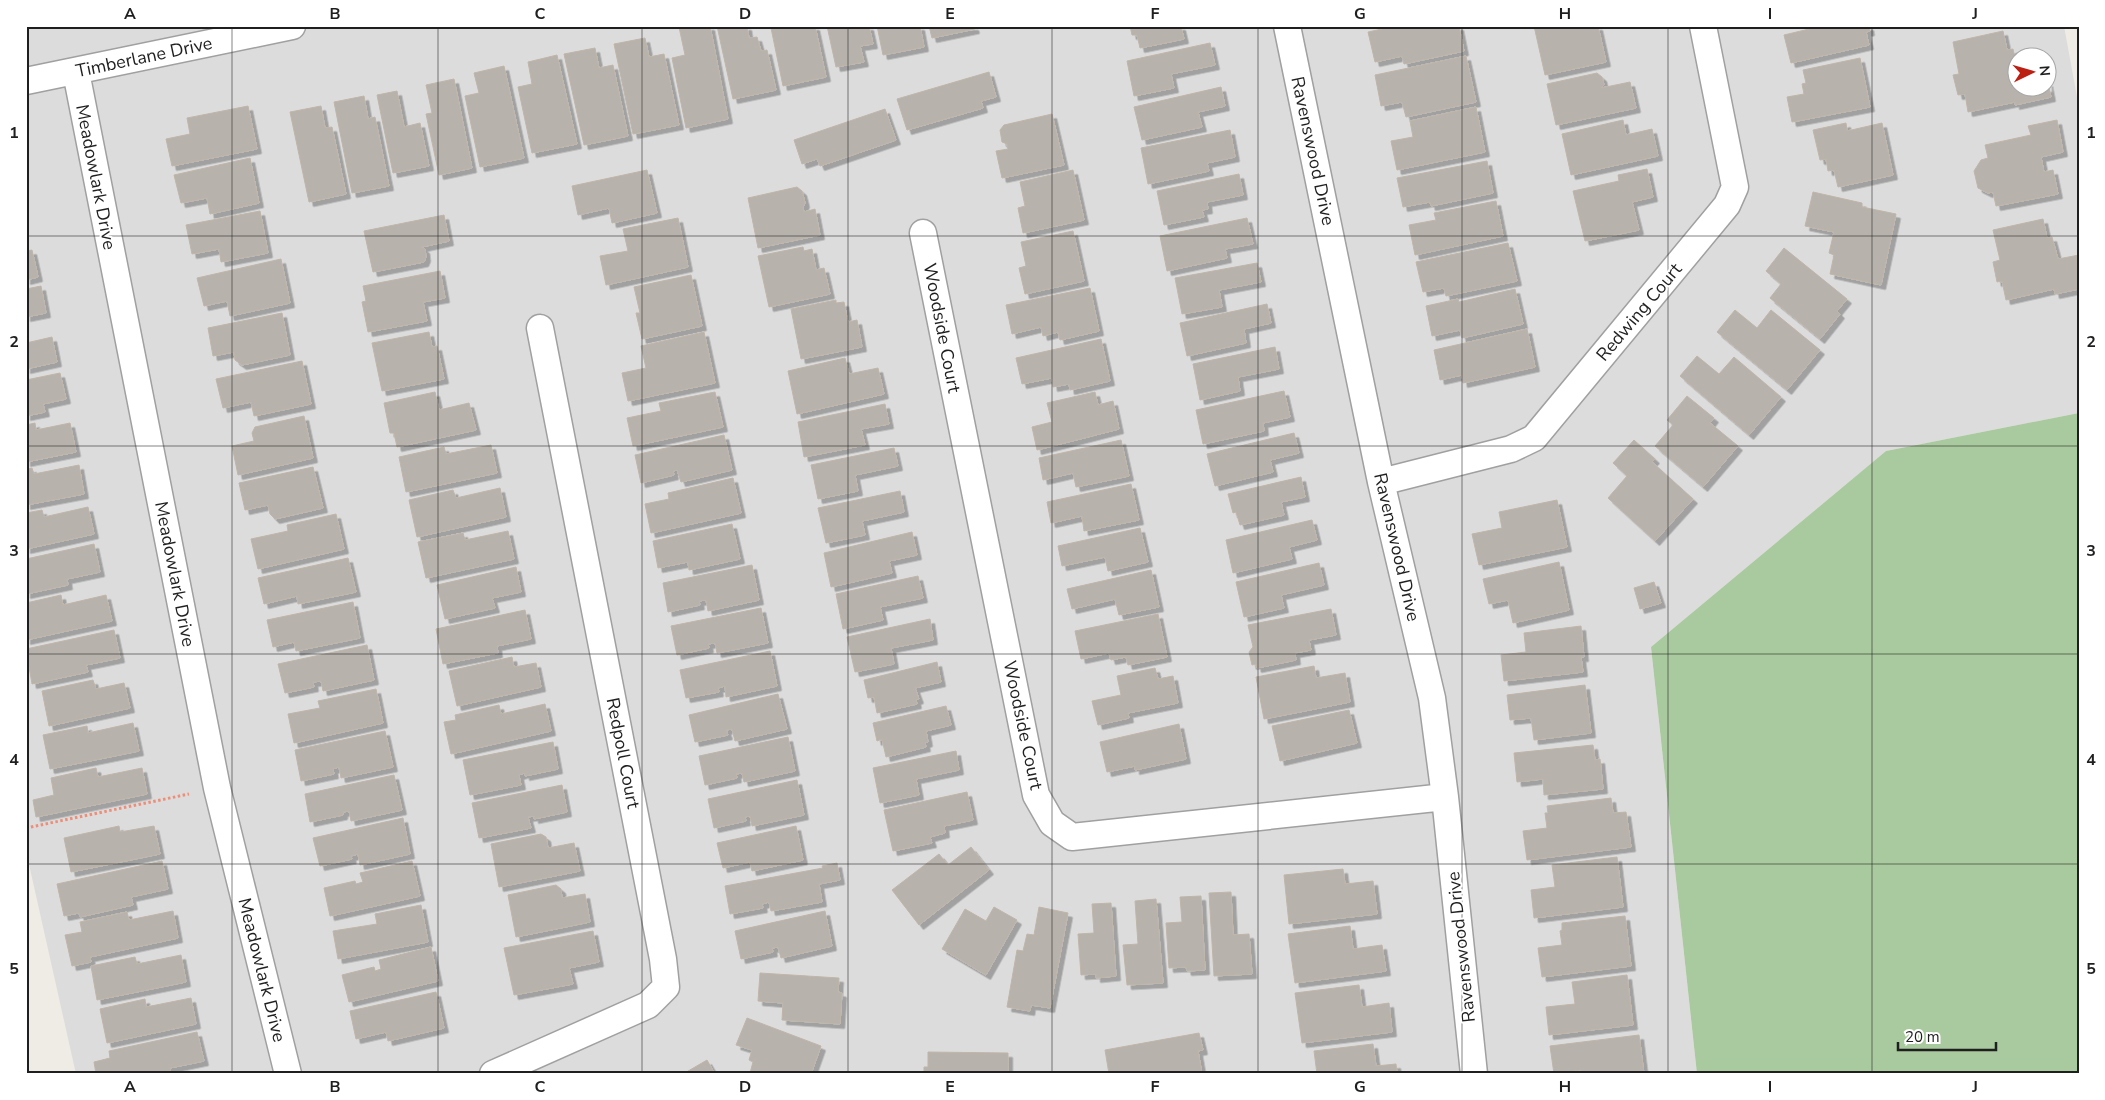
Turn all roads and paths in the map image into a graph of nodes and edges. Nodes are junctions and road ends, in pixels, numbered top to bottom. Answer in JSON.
{"nodes":[{"id":1,"x":292,"y":26,"type":"edge"},
{"id":2,"x":1287,"y":26,"type":"edge"},
{"id":3,"x":1703,"y":26,"type":"edge"},
{"id":4,"x":76,"y":72,"type":"junction"},
{"id":5,"x":26,"y":81,"type":"edge"},
{"id":6,"x":923,"y":233,"type":"dead end"},
{"id":7,"x":540,"y":328,"type":"dead end"},
{"id":8,"x":1381,"y":482,"type":"junction"},
{"id":9,"x":217,"y":788,"type":"junction"},
{"id":10,"x":1445,"y":797,"type":"junction"},
{"id":11,"x":26,"y":828,"type":"edge"},
{"id":12,"x":288,"y":1074,"type":"edge"},
{"id":13,"x":493,"y":1074,"type":"edge"},
{"id":14,"x":1474,"y":1074,"type":"edge"}],
"edges":[{"from":1,"to":4,"type":"street","name":"Timberlane Drive"},
{"from":2,"to":8,"type":"street","name":"Ravenswood Drive"},
{"from":3,"to":8,"type":"street","name":"Redwing Court"},
{"from":4,"to":5,"type":"street","name":"Timberlane Drive"},
{"from":4,"to":9,"type":"street","name":"Meadowlark Drive"},
{"from":6,"to":10,"type":"street","name":"Woodside Court"},
{"from":7,"to":13,"type":"street","name":"Redpoll Court"},
{"from":8,"to":10,"type":"street","name":"Ravenswood Drive"},
{"from":9,"to":11,"type":"path"},
{"from":9,"to":12,"type":"street","name":"Meadowlark Drive"},
{"from":10,"to":14,"type":"street","name":"Ravenswood Drive"}]}
